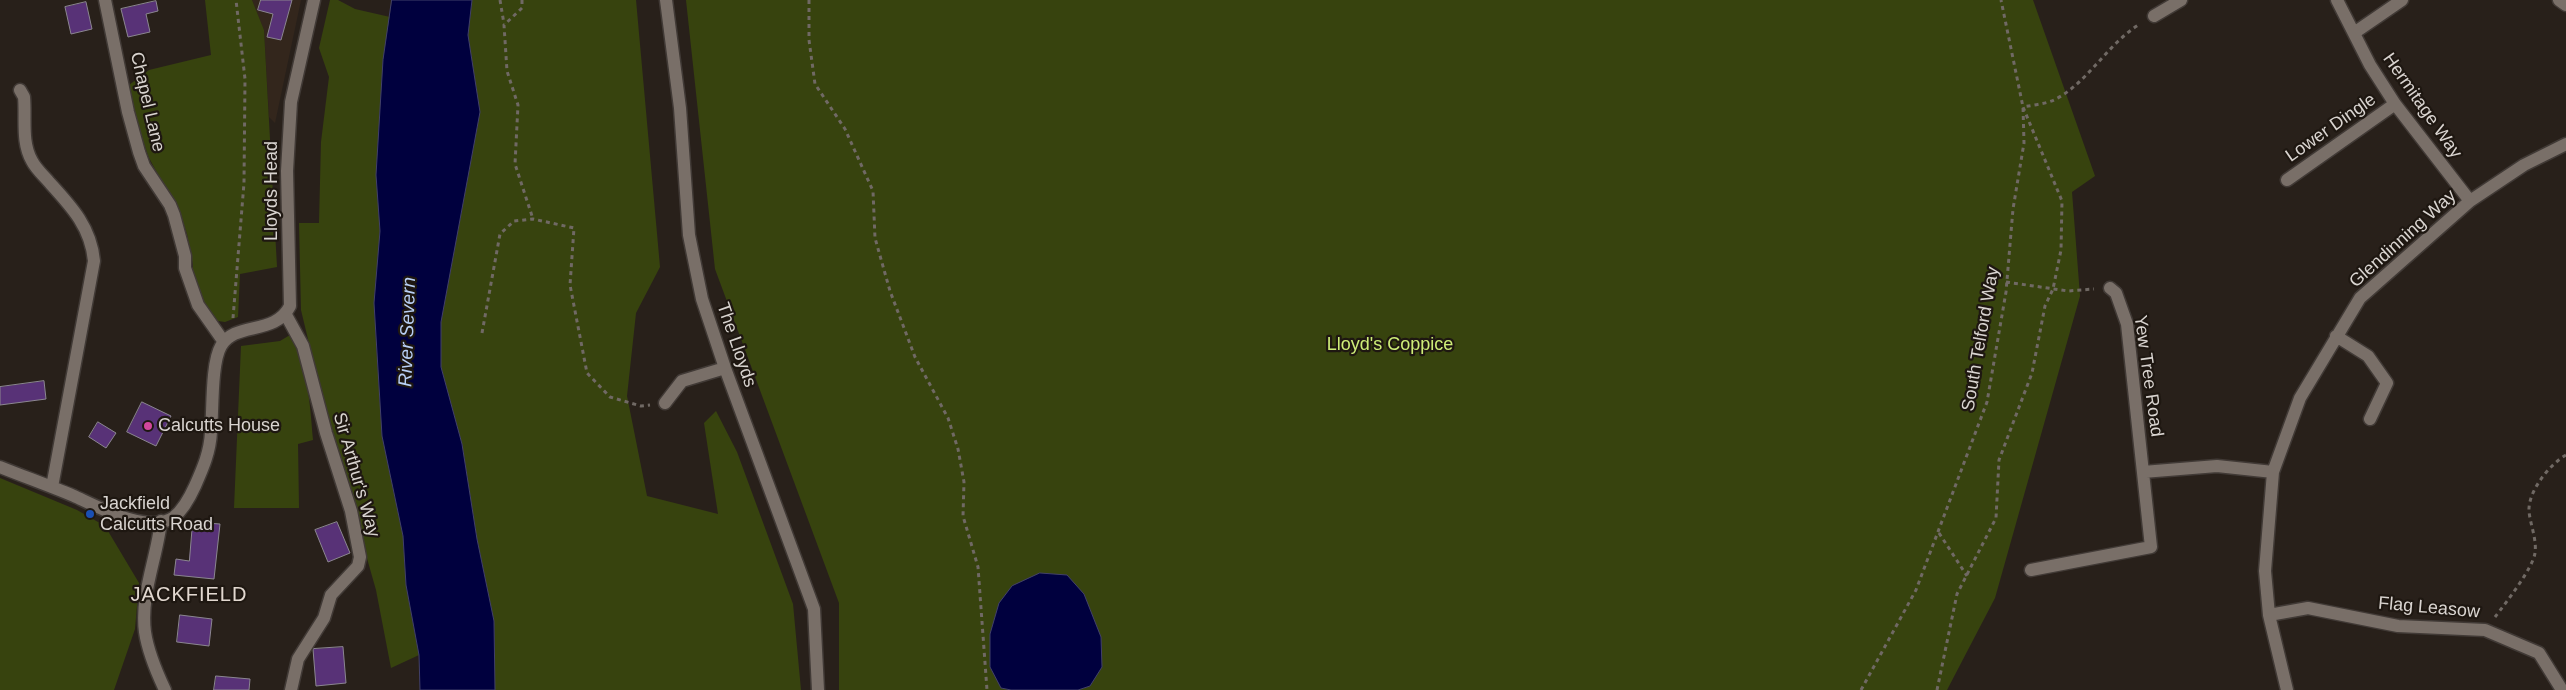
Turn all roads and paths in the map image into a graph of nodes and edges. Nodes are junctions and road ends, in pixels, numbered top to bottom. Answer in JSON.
{"nodes":[{"id":1,"x":105,"y":0,"type":"edge"},
{"id":2,"x":236,"y":0,"type":"edge"},
{"id":3,"x":314,"y":0,"type":"edge"},
{"id":4,"x":500,"y":0,"type":"edge"},
{"id":5,"x":522,"y":0,"type":"edge"},
{"id":6,"x":666,"y":0,"type":"edge"},
{"id":7,"x":809,"y":0,"type":"edge"},
{"id":8,"x":2001,"y":0,"type":"edge"},
{"id":9,"x":2181,"y":0,"type":"edge"},
{"id":10,"x":2337,"y":0,"type":"edge"},
{"id":11,"x":2402,"y":0,"type":"edge"},
{"id":12,"x":2559,"y":0,"type":"edge"},
{"id":13,"x":2566,"y":6,"type":"edge"},
{"id":14,"x":2154,"y":16,"type":"joint"},
{"id":15,"x":504,"y":24,"type":"junction"},
{"id":16,"x":2354,"y":33,"type":"junction"},
{"id":17,"x":20,"y":90,"type":"dead end"},
{"id":18,"x":2395,"y":104,"type":"junction"},
{"id":19,"x":2024,"y":107,"type":"junction"},
{"id":20,"x":2566,"y":144,"type":"edge"},
{"id":21,"x":2287,"y":180,"type":"dead end"},
{"id":22,"x":2470,"y":201,"type":"junction"},
{"id":23,"x":533,"y":219,"type":"junction"},
{"id":24,"x":2006,"y":282,"type":"junction"},
{"id":25,"x":2110,"y":288,"type":"joint"},
{"id":26,"x":2053,"y":289,"type":"junction"},
{"id":27,"x":286,"y":315,"type":"junction"},
{"id":28,"x":482,"y":333,"type":"dead end"},
{"id":29,"x":2336,"y":336,"type":"junction"},
{"id":30,"x":228,"y":339,"type":"junction"},
{"id":31,"x":725,"y":368,"type":"junction"},
{"id":32,"x":665,"y":402,"type":"joint"},
{"id":33,"x":2370,"y":419,"type":"dead end"},
{"id":34,"x":2566,"y":455,"type":"edge"},
{"id":35,"x":0,"y":467,"type":"edge"},
{"id":36,"x":2143,"y":472,"type":"junction"},
{"id":37,"x":2273,"y":472,"type":"junction"},
{"id":38,"x":52,"y":487,"type":"junction"},
{"id":39,"x":161,"y":521,"type":"junction"},
{"id":40,"x":1938,"y":533,"type":"junction"},
{"id":41,"x":2032,"y":570,"type":"dead end"},
{"id":42,"x":1967,"y":576,"type":"junction"},
{"id":43,"x":2270,"y":615,"type":"junction"},
{"id":44,"x":2485,"y":630,"type":"junction"},
{"id":45,"x":164,"y":690,"type":"edge"},
{"id":46,"x":290,"y":690,"type":"edge"},
{"id":47,"x":818,"y":690,"type":"edge"},
{"id":48,"x":987,"y":690,"type":"edge"},
{"id":49,"x":1861,"y":690,"type":"edge"},
{"id":50,"x":1937,"y":690,"type":"edge"},
{"id":51,"x":2287,"y":690,"type":"edge"},
{"id":52,"x":2562,"y":690,"type":"edge"}],
"edges":[{"from":1,"to":30,"type":"street","name":"Chapel Lane"},
{"from":2,"to":30,"type":"path"},
{"from":3,"to":27,"type":"street","name":"Lloyds Head"},
{"from":4,"to":15,"type":"path"},
{"from":5,"to":15,"type":"path"},
{"from":6,"to":31,"type":"street","name":"The Lloyds"},
{"from":7,"to":48,"type":"path"},
{"from":8,"to":19,"type":"path","name":"South Telford Way"},
{"from":9,"to":14,"type":"street"},
{"from":10,"to":16,"type":"street","name":"Hermitage Way"},
{"from":11,"to":16,"type":"street"},
{"from":12,"to":13,"type":"street"},
{"from":14,"to":19,"type":"path"},
{"from":15,"to":23,"type":"path"},
{"from":16,"to":18,"type":"street","name":"Hermitage Way"},
{"from":17,"to":38,"type":"street"},
{"from":18,"to":21,"type":"street","name":"Lower Dingle"},
{"from":18,"to":22,"type":"street","name":"Hermitage Way"},
{"from":19,"to":24,"type":"path","name":"South Telford Way"},
{"from":19,"to":26,"type":"path"},
{"from":20,"to":22,"type":"street","name":"Glendinning Way"},
{"from":22,"to":29,"type":"street","name":"Glendinning Way"},
{"from":23,"to":28,"type":"path"},
{"from":23,"to":32,"type":"path"},
{"from":24,"to":26,"type":"path"},
{"from":24,"to":40,"type":"path","name":"South Telford Way"},
{"from":25,"to":26,"type":"path"},
{"from":25,"to":36,"type":"street","name":"Yew Tree Road"},
{"from":26,"to":42,"type":"path"},
{"from":27,"to":30,"type":"street"},
{"from":27,"to":46,"type":"street","name":"Sir Arthur's Way"},
{"from":29,"to":33,"type":"street"},
{"from":29,"to":37,"type":"street","name":"Glendinning Way"},
{"from":30,"to":39,"type":"street"},
{"from":31,"to":32,"type":"street"},
{"from":31,"to":47,"type":"street","name":"The Lloyds"},
{"from":34,"to":44,"type":"path"},
{"from":35,"to":38,"type":"street"},
{"from":36,"to":37,"type":"street"},
{"from":36,"to":41,"type":"street","name":"Yew Tree Road"},
{"from":37,"to":43,"type":"street","name":"Glendinning Way"},
{"from":38,"to":39,"type":"street"},
{"from":39,"to":45,"type":"street"},
{"from":40,"to":42,"type":"path"},
{"from":40,"to":49,"type":"path","name":"South Telford Way"},
{"from":42,"to":50,"type":"path"},
{"from":43,"to":44,"type":"street","name":"Flag Leasow"},
{"from":43,"to":51,"type":"street","name":"Glendinning Way"},
{"from":44,"to":52,"type":"street","name":"Flag Leasow"}]}
